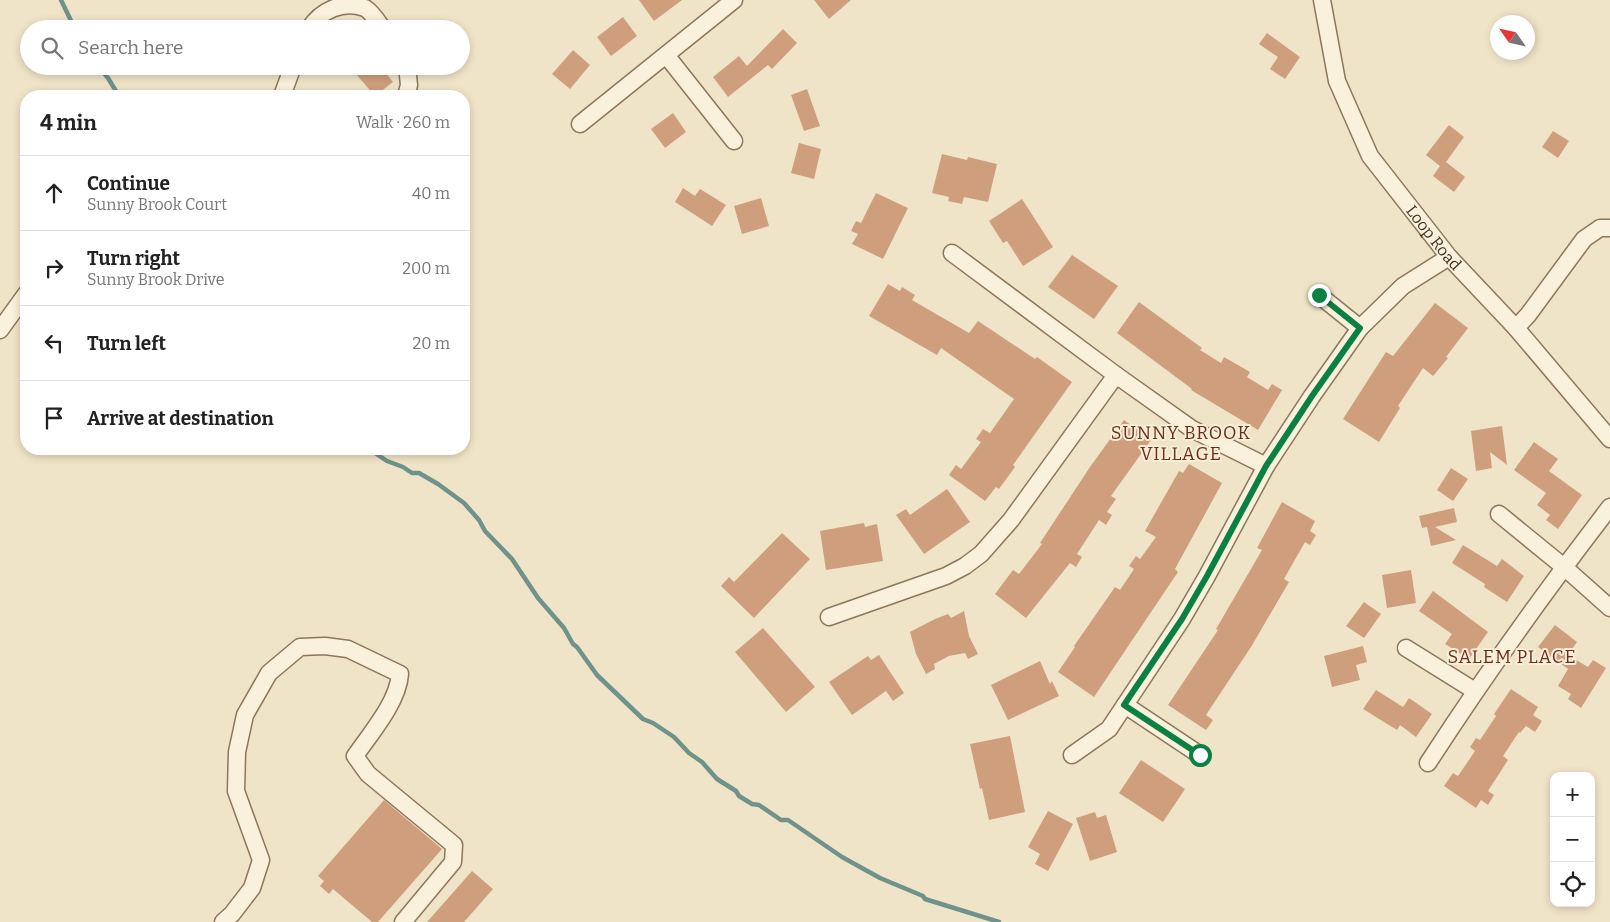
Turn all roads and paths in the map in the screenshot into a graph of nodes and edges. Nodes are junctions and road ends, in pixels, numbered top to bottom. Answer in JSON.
{"nodes":[{"id":1,"x":734,"y":0,"type":"edge"},
{"id":2,"x":1322,"y":0,"type":"edge"},
{"id":3,"x":315,"y":20,"type":"edge"},
{"id":4,"x":375,"y":20,"type":"edge"},
{"id":5,"x":666,"y":55,"type":"junction"},
{"id":6,"x":290,"y":75,"type":"edge"},
{"id":7,"x":408,"y":75,"type":"edge"},
{"id":8,"x":284,"y":90,"type":"edge"},
{"id":9,"x":408,"y":90,"type":"edge"},
{"id":10,"x":580,"y":124,"type":"dead end"},
{"id":11,"x":734,"y":141,"type":"dead end"},
{"id":12,"x":1610,"y":228,"type":"edge"},
{"id":13,"x":952,"y":253,"type":"dead end"},
{"id":14,"x":1449,"y":257,"type":"junction"},
{"id":15,"x":1319,"y":295,"type":"dead end"},
{"id":16,"x":20,"y":302,"type":"edge"},
{"id":17,"x":1360,"y":328,"type":"junction"},
{"id":18,"x":1516,"y":328,"type":"junction"},
{"id":19,"x":0,"y":330,"type":"edge"},
{"id":20,"x":1116,"y":375,"type":"junction"},
{"id":21,"x":1610,"y":439,"type":"edge"},
{"id":22,"x":1266,"y":466,"type":"junction"},
{"id":23,"x":1610,"y":507,"type":"edge"},
{"id":24,"x":1499,"y":514,"type":"dead end"},
{"id":25,"x":1564,"y":567,"type":"junction"},
{"id":26,"x":1610,"y":608,"type":"edge"},
{"id":27,"x":829,"y":617,"type":"dead end"},
{"id":28,"x":1406,"y":648,"type":"dead end"},
{"id":29,"x":1475,"y":691,"type":"junction"},
{"id":30,"x":1124,"y":705,"type":"junction"},
{"id":31,"x":1200,"y":755,"type":"dead end"},
{"id":32,"x":1072,"y":756,"type":"dead end"},
{"id":33,"x":1428,"y":763,"type":"dead end"},
{"id":34,"x":223,"y":922,"type":"edge"},
{"id":35,"x":403,"y":922,"type":"edge"}],
"edges":[{"from":1,"to":5,"type":"street"},
{"from":2,"to":14,"type":"street","name":"Loop Road"},
{"from":3,"to":4,"type":"street"},
{"from":5,"to":10,"type":"street"},
{"from":5,"to":11,"type":"street"},
{"from":6,"to":8,"type":"street"},
{"from":7,"to":9,"type":"street"},
{"from":12,"to":18,"type":"street"},
{"from":13,"to":20,"type":"street"},
{"from":14,"to":17,"type":"street"},
{"from":14,"to":18,"type":"street","name":"Loop Road"},
{"from":15,"to":17,"type":"street"},
{"from":16,"to":19,"type":"street"},
{"from":17,"to":22,"type":"street"},
{"from":18,"to":21,"type":"street","name":"Loop Road"},
{"from":20,"to":22,"type":"street"},
{"from":20,"to":27,"type":"street"},
{"from":22,"to":30,"type":"street"},
{"from":23,"to":25,"type":"street"},
{"from":24,"to":25,"type":"street"},
{"from":25,"to":26,"type":"street"},
{"from":25,"to":29,"type":"street"},
{"from":28,"to":29,"type":"street"},
{"from":29,"to":33,"type":"street"},
{"from":30,"to":31,"type":"street"},
{"from":30,"to":32,"type":"street"},
{"from":34,"to":35,"type":"street"}]}
